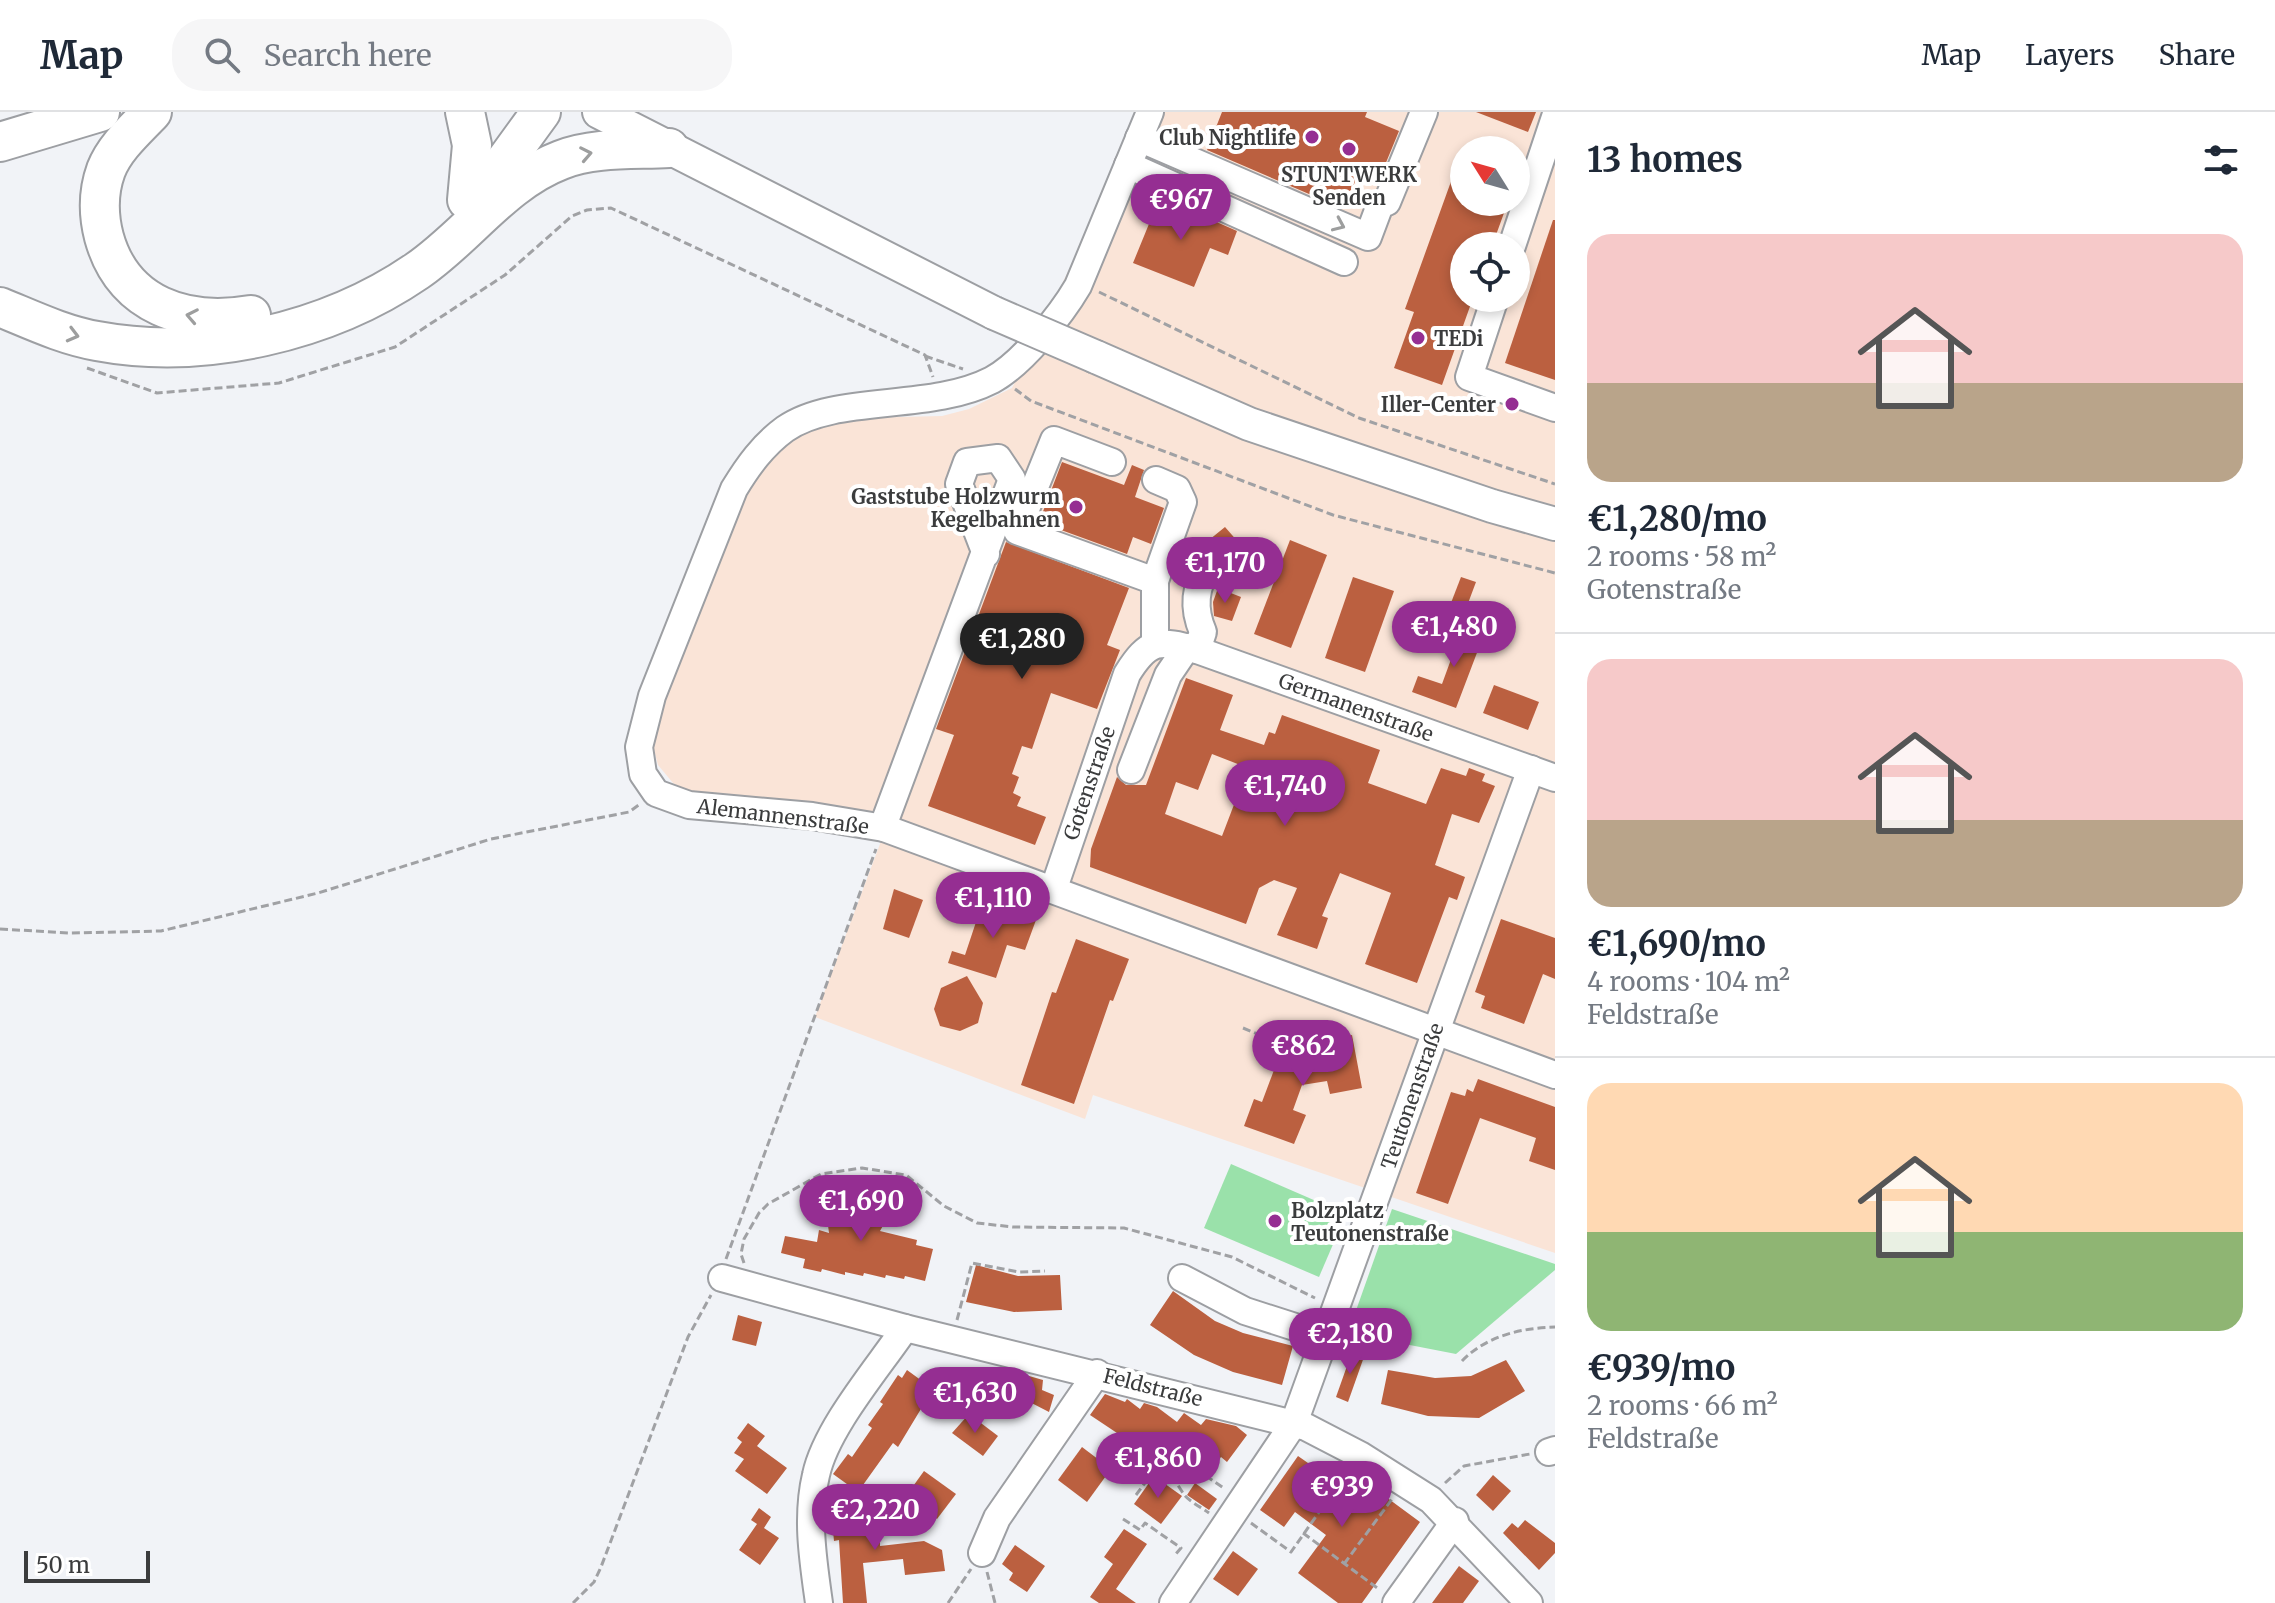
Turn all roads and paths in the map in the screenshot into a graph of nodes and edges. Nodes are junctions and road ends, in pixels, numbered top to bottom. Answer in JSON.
{"nodes":[{"id":1,"x":100,"y":112,"type":"edge"},
{"id":2,"x":152,"y":112,"type":"edge"},
{"id":3,"x":465,"y":112,"type":"edge"},
{"id":4,"x":541,"y":112,"type":"edge"},
{"id":5,"x":566,"y":112,"type":"edge"},
{"id":6,"x":599,"y":112,"type":"edge"},
{"id":7,"x":1150,"y":112,"type":"edge"},
{"id":8,"x":1424,"y":112,"type":"edge"},
{"id":9,"x":1555,"y":117,"type":"edge"},
{"id":10,"x":1139,"y":138,"type":"junction"},
{"id":11,"x":0,"y":142,"type":"edge"},
{"id":12,"x":669,"y":148,"type":"junction"},
{"id":13,"x":1128,"y":165,"type":"junction"},
{"id":14,"x":481,"y":202,"type":"junction"},
{"id":15,"x":1517,"y":232,"type":"edge"},
{"id":16,"x":1344,"y":262,"type":"dead end"},
{"id":17,"x":1084,"y":293,"type":"junction"},
{"id":18,"x":0,"y":307,"type":"edge"},
{"id":19,"x":1490,"y":312,"type":"edge"},
{"id":20,"x":925,"y":355,"type":"junction"},
{"id":21,"x":86,"y":368,"type":"dead end"},
{"id":22,"x":1000,"y":384,"type":"junction"},
{"id":23,"x":938,"y":399,"type":"junction"},
{"id":24,"x":1555,"y":408,"type":"edge"},
{"id":25,"x":1112,"y":462,"type":"dead end"},
{"id":26,"x":1156,"y":480,"type":"dead end"},
{"id":27,"x":1555,"y":484,"type":"edge"},
{"id":28,"x":1555,"y":524,"type":"edge"},
{"id":29,"x":986,"y":554,"type":"dead end"},
{"id":30,"x":1209,"y":566,"type":"dead end"},
{"id":31,"x":1555,"y":573,"type":"edge"},
{"id":32,"x":1155,"y":581,"type":"junction"},
{"id":33,"x":1155,"y":644,"type":"junction"},
{"id":34,"x":1192,"y":648,"type":"junction"},
{"id":35,"x":1131,"y":770,"type":"dead end"},
{"id":36,"x":1543,"y":774,"type":"edge"},
{"id":37,"x":656,"y":793,"type":"junction"},
{"id":38,"x":884,"y":828,"type":"junction"},
{"id":39,"x":1054,"y":888,"type":"junction"},
{"id":40,"x":0,"y":929,"type":"edge"},
{"id":41,"x":1243,"y":1028,"type":"dead end"},
{"id":42,"x":1434,"y":1032,"type":"junction"},
{"id":43,"x":1288,"y":1051,"type":"dead end"},
{"id":44,"x":1555,"y":1075,"type":"edge"},
{"id":45,"x":741,"y":1254,"type":"junction"},
{"id":46,"x":724,"y":1268,"type":"junction"},
{"id":47,"x":1045,"y":1271,"type":"dead end"},
{"id":48,"x":1182,"y":1278,"type":"dead end"},
{"id":49,"x":766,"y":1290,"type":"junction"},
{"id":50,"x":1337,"y":1308,"type":"junction"},
{"id":51,"x":1555,"y":1327,"type":"edge"},
{"id":52,"x":905,"y":1328,"type":"junction"},
{"id":53,"x":1326,"y":1337,"type":"junction"},
{"id":54,"x":952,"y":1339,"type":"junction"},
{"id":55,"x":1462,"y":1361,"type":"dead end"},
{"id":56,"x":1097,"y":1373,"type":"junction"},
{"id":57,"x":1294,"y":1423,"type":"junction"},
{"id":58,"x":1552,"y":1451,"type":"edge"},
{"id":59,"x":1360,"y":1455,"type":"junction"},
{"id":60,"x":1186,"y":1462,"type":"dead end"},
{"id":61,"x":1405,"y":1482,"type":"junction"},
{"id":62,"x":1136,"y":1495,"type":"dead end"},
{"id":63,"x":1431,"y":1500,"type":"junction"},
{"id":64,"x":1234,"y":1512,"type":"junction"},
{"id":65,"x":1123,"y":1519,"type":"dead end"},
{"id":66,"x":1455,"y":1521,"type":"junction"},
{"id":67,"x":1303,"y":1533,"type":"junction"},
{"id":68,"x":982,"y":1553,"type":"junction"},
{"id":69,"x":1175,"y":1555,"type":"dead end"},
{"id":70,"x":1344,"y":1564,"type":"junction"},
{"id":71,"x":573,"y":1603,"type":"edge"},
{"id":72,"x":819,"y":1603,"type":"edge"},
{"id":73,"x":948,"y":1603,"type":"edge"},
{"id":74,"x":995,"y":1603,"type":"edge"},
{"id":75,"x":1173,"y":1603,"type":"edge"},
{"id":76,"x":1396,"y":1603,"type":"edge"},
{"id":77,"x":1529,"y":1603,"type":"edge"}],
"edges":[{"from":1,"to":11,"type":"highway"},
{"from":14,"to":2,"type":"highway","one_way":true},
{"from":3,"to":14,"type":"highway"},
{"from":4,"to":14,"type":"highway"},
{"from":5,"to":14,"type":"highway"},
{"from":6,"to":12,"type":"main road"},
{"from":7,"to":10,"type":"street"},
{"from":10,"to":8,"type":"street","one_way":true},
{"from":9,"to":15,"type":"street"},
{"from":10,"to":13,"type":"street"},
{"from":14,"to":12,"type":"highway","one_way":true},
{"from":12,"to":28,"type":"main road","bridge":true},
{"from":13,"to":16,"type":"street"},
{"from":13,"to":17,"type":"street"},
{"from":18,"to":14,"type":"highway","one_way":true},
{"from":17,"to":22,"type":"street"},
{"from":17,"to":27,"type":"path"},
{"from":19,"to":24,"type":"street"},
{"from":20,"to":21,"type":"path"},
{"from":20,"to":22,"type":"path"},
{"from":20,"to":23,"type":"path"},
{"from":22,"to":23,"type":"street"},
{"from":22,"to":31,"type":"path"},
{"from":23,"to":37,"type":"street"},
{"from":25,"to":32,"type":"street"},
{"from":26,"to":32,"type":"street"},
{"from":29,"to":38,"type":"street"},
{"from":30,"to":34,"type":"street"},
{"from":32,"to":33,"type":"street"},
{"from":33,"to":34,"type":"street","name":"Germanenstraße"},
{"from":33,"to":39,"type":"street","name":"Gotenstraße"},
{"from":34,"to":35,"type":"street"},
{"from":34,"to":36,"type":"street","name":"Germanenstraße"},
{"from":36,"to":42,"type":"street","name":"Teutonenstraße"},
{"from":37,"to":38,"type":"street","name":"Alemannenstraße"},
{"from":37,"to":40,"type":"path"},
{"from":38,"to":39,"type":"street","name":"Alemannenstraße"},
{"from":38,"to":46,"type":"path"},
{"from":39,"to":42,"type":"street","name":"Alemannenstraße"},
{"from":41,"to":43,"type":"path"},
{"from":42,"to":44,"type":"street","name":"Alemannenstraße"},
{"from":42,"to":50,"type":"street","name":"Teutonenstraße"},
{"from":45,"to":46,"type":"path"},
{"from":45,"to":49,"type":"path"},
{"from":45,"to":50,"type":"path"},
{"from":46,"to":49,"type":"street","name":"Feldstraße"},
{"from":46,"to":71,"type":"path"},
{"from":47,"to":54,"type":"path"},
{"from":48,"to":53,"type":"street"},
{"from":49,"to":52,"type":"street","name":"Feldstraße"},
{"from":50,"to":53,"type":"street","name":"Teutonenstraße"},
{"from":51,"to":55,"type":"path"},
{"from":52,"to":54,"type":"street","name":"Feldstraße"},
{"from":52,"to":72,"type":"street"},
{"from":53,"to":57,"type":"street","name":"Teutonenstraße"},
{"from":54,"to":56,"type":"street","name":"Feldstraße"},
{"from":56,"to":57,"type":"street","name":"Feldstraße"},
{"from":56,"to":68,"type":"street"},
{"from":57,"to":59,"type":"street","name":"Feldstraße"},
{"from":57,"to":64,"type":"street","name":"Teutonenstraße"},
{"from":58,"to":63,"type":"path"},
{"from":59,"to":61,"type":"street","name":"Feldstraße"},
{"from":59,"to":67,"type":"path"},
{"from":60,"to":64,"type":"path"},
{"from":61,"to":63,"type":"street","name":"Feldstraße"},
{"from":61,"to":70,"type":"path"},
{"from":62,"to":64,"type":"path"},
{"from":63,"to":66,"type":"street","name":"Feldstraße"},
{"from":64,"to":67,"type":"path"},
{"from":64,"to":75,"type":"street","name":"Teutonenstraße"},
{"from":65,"to":69,"type":"path"},
{"from":66,"to":76,"type":"street"},
{"from":66,"to":77,"type":"street","name":"Feldstraße"},
{"from":67,"to":70,"type":"path"},
{"from":68,"to":73,"type":"path"},
{"from":68,"to":74,"type":"path"},
{"from":70,"to":76,"type":"path"}]}
